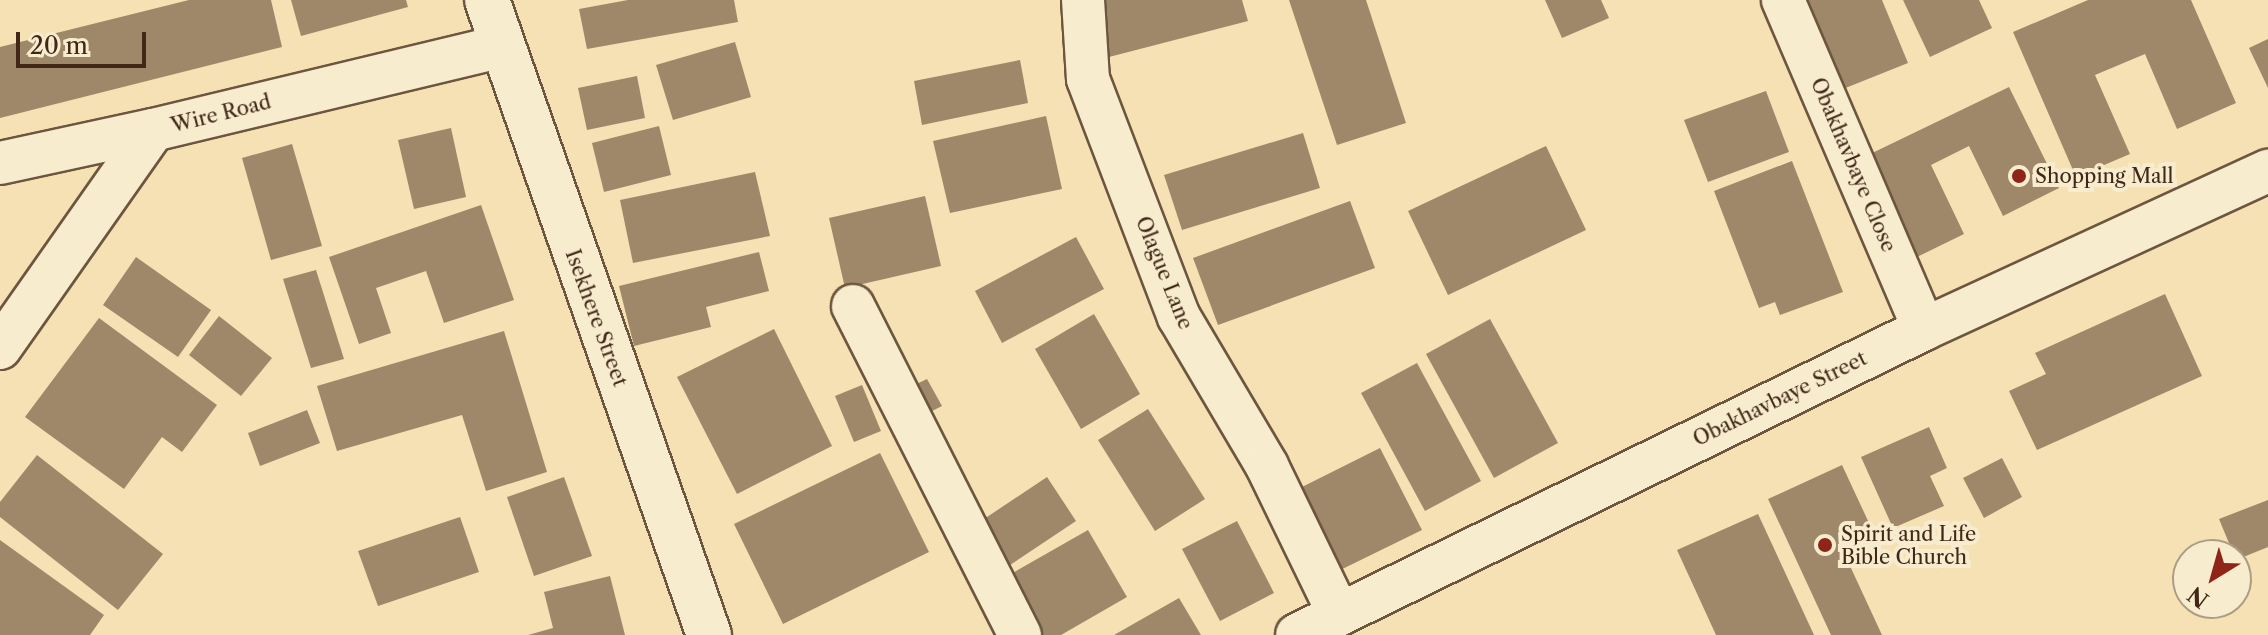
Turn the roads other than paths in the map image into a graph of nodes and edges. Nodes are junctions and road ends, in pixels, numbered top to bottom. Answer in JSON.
{"nodes":[{"id":1,"x":487,"y":0,"type":"edge"},
{"id":2,"x":1083,"y":0,"type":"edge"},
{"id":3,"x":1783,"y":0,"type":"edge"},
{"id":4,"x":500,"y":47,"type":"junction"},
{"id":5,"x":153,"y":130,"type":"junction"},
{"id":6,"x":0,"y":163,"type":"edge"},
{"id":7,"x":2268,"y":171,"type":"edge"},
{"id":8,"x":853,"y":306,"type":"dead end"},
{"id":9,"x":1924,"y":329,"type":"junction"},
{"id":10,"x":0,"y":348,"type":"edge"},
{"id":11,"x":1339,"y":614,"type":"junction"},
{"id":12,"x":709,"y":635,"type":"edge"},
{"id":13,"x":1020,"y":635,"type":"edge"},
{"id":14,"x":1297,"y":635,"type":"edge"}],
"edges":[{"from":1,"to":4,"type":"street","name":"Isekhere Street"},
{"from":2,"to":11,"type":"street","name":"Olague Lane"},
{"from":3,"to":9,"type":"street","name":"Obakhavbaye Close"},
{"from":4,"to":5,"type":"street","name":"Wire Road"},
{"from":4,"to":12,"type":"street","name":"Isekhere Street"},
{"from":5,"to":6,"type":"street"},
{"from":5,"to":10,"type":"street","name":"Wire Road"},
{"from":7,"to":9,"type":"street","name":"Obakhavbaye Street"},
{"from":8,"to":13,"type":"street"},
{"from":9,"to":11,"type":"street","name":"Obakhavbaye Street"},
{"from":11,"to":14,"type":"street","name":"Obakhavbaye Street"}]}
